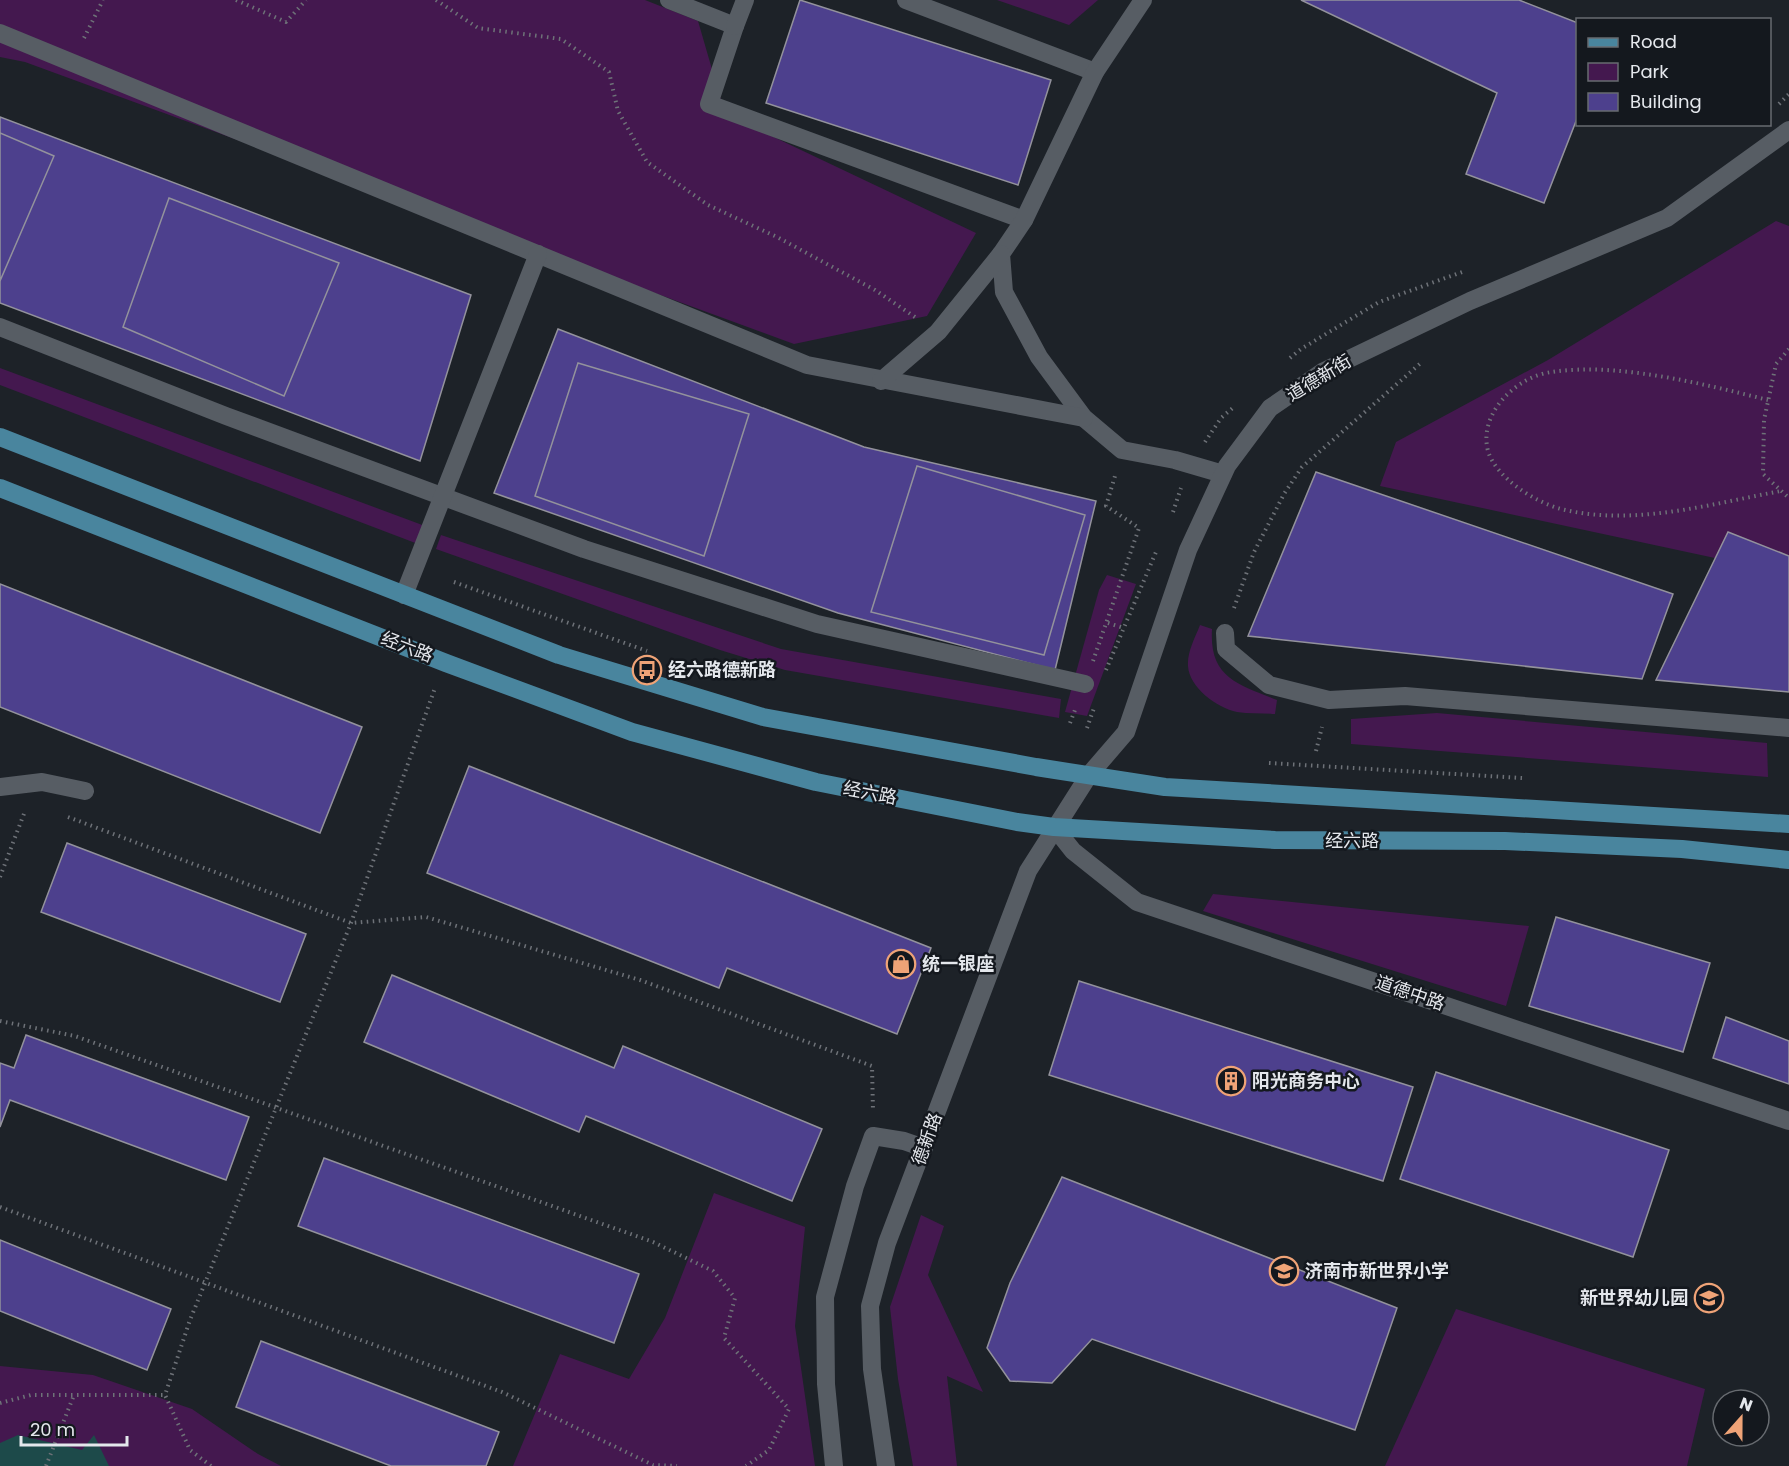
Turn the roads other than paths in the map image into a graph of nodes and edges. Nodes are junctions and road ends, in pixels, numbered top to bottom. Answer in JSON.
{"nodes":[{"id":1,"x":669,"y":0,"type":"edge"},
{"id":2,"x":745,"y":0,"type":"edge"},
{"id":3,"x":906,"y":0,"type":"edge"},
{"id":4,"x":1143,"y":0,"type":"edge"},
{"id":5,"x":735,"y":26,"type":"junction"},
{"id":6,"x":0,"y":33,"type":"edge"},
{"id":7,"x":1095,"y":72,"type":"junction"},
{"id":8,"x":1789,"y":130,"type":"edge"},
{"id":9,"x":1024,"y":219,"type":"junction"},
{"id":10,"x":538,"y":254,"type":"junction"},
{"id":11,"x":1001,"y":254,"type":"junction"},
{"id":12,"x":0,"y":327,"type":"edge"},
{"id":13,"x":880,"y":381,"type":"junction"},
{"id":14,"x":1084,"y":418,"type":"junction"},
{"id":15,"x":0,"y":437,"type":"edge"},
{"id":16,"x":1223,"y":474,"type":"junction"},
{"id":17,"x":0,"y":488,"type":"edge"},
{"id":18,"x":444,"y":497,"type":"junction"},
{"id":19,"x":404,"y":595,"type":"junction"},
{"id":20,"x":1226,"y":633,"type":"road end"},
{"id":21,"x":1085,"y":684,"type":"road end"},
{"id":22,"x":1789,"y":728,"type":"edge"},
{"id":23,"x":1089,"y":775,"type":"junction"},
{"id":24,"x":0,"y":787,"type":"edge"},
{"id":25,"x":85,"y":791,"type":"dead end"},
{"id":26,"x":1789,"y":824,"type":"edge"},
{"id":27,"x":1054,"y":827,"type":"junction"},
{"id":28,"x":1789,"y":860,"type":"edge"},
{"id":29,"x":1789,"y":1121,"type":"edge"},
{"id":30,"x":924,"y":1148,"type":"junction"},
{"id":31,"x":834,"y":1466,"type":"edge"},
{"id":32,"x":886,"y":1466,"type":"edge"}],
"edges":[{"from":1,"to":5,"type":"street"},
{"from":2,"to":5,"type":"street"},
{"from":3,"to":7,"type":"street"},
{"from":4,"to":7,"type":"street"},
{"from":5,"to":9,"type":"street"},
{"from":6,"to":10,"type":"street"},
{"from":7,"to":9,"type":"street"},
{"from":8,"to":16,"type":"street","name":"道德新街"},
{"from":9,"to":11,"type":"street"},
{"from":10,"to":13,"type":"street"},
{"from":10,"to":18,"type":"street"},
{"from":11,"to":13,"type":"street"},
{"from":11,"to":14,"type":"street"},
{"from":12,"to":18,"type":"street"},
{"from":13,"to":14,"type":"street"},
{"from":14,"to":16,"type":"street"},
{"from":15,"to":19,"type":"main road"},
{"from":16,"to":23,"type":"street","name":"道德新街"},
{"from":17,"to":27,"type":"main road","name":"经六路"},
{"from":18,"to":19,"type":"street"},
{"from":18,"to":21,"type":"street"},
{"from":19,"to":23,"type":"main road"},
{"from":20,"to":22,"type":"street"},
{"from":23,"to":26,"type":"main road"},
{"from":23,"to":27,"type":"street","name":"道德新街"},
{"from":24,"to":25,"type":"street"},
{"from":27,"to":28,"type":"main road","name":"经六路"},
{"from":27,"to":29,"type":"street","name":"道德中路"},
{"from":27,"to":30,"type":"street","name":"德新路"},
{"from":30,"to":31,"type":"street"},
{"from":30,"to":32,"type":"street","name":"德新路"}]}
